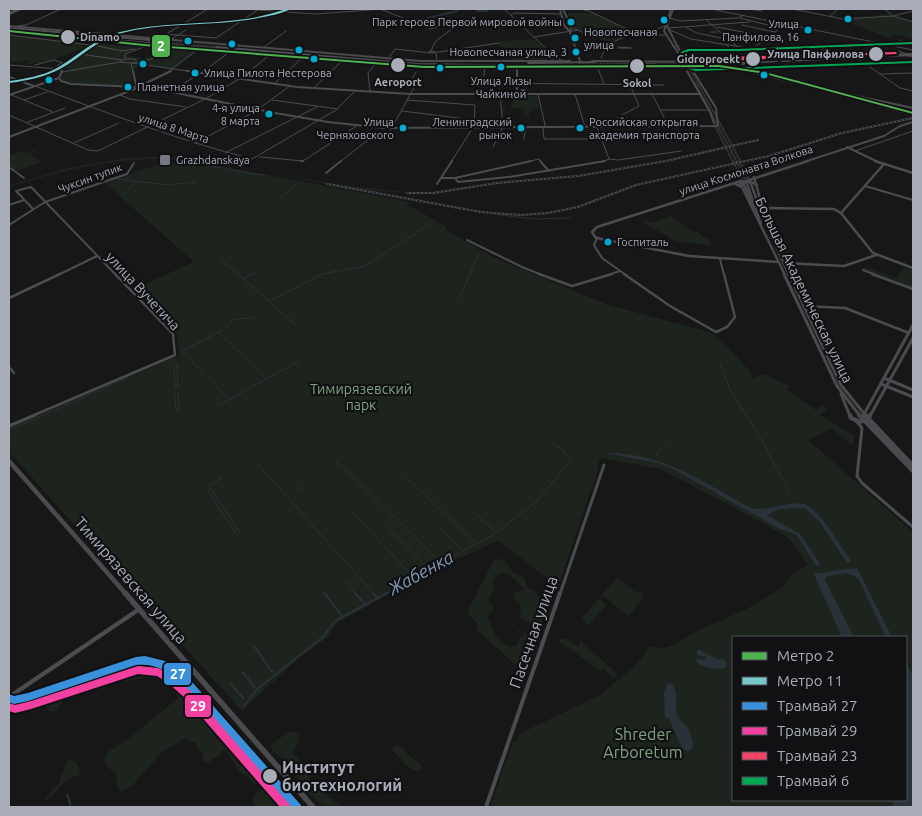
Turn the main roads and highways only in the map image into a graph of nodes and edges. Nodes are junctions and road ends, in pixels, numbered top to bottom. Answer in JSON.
{"nodes":[{"id":1,"x":18,"y":9,"type":"edge"},
{"id":2,"x":560,"y":9,"type":"edge"},
{"id":3,"x":564,"y":9,"type":"edge"},
{"id":4,"x":671,"y":9,"type":"edge"},
{"id":5,"x":677,"y":9,"type":"edge"},
{"id":6,"x":9,"y":13,"type":"edge"},
{"id":7,"x":560,"y":14,"type":"junction"},
{"id":8,"x":566,"y":14,"type":"junction"},
{"id":9,"x":670,"y":16,"type":"junction"},
{"id":10,"x":571,"y":27,"type":"junction"},
{"id":11,"x":24,"y":28,"type":"junction"},
{"id":12,"x":566,"y":28,"type":"junction"},
{"id":13,"x":667,"y":28,"type":"junction"},
{"id":14,"x":9,"y":29,"type":"edge"},
{"id":15,"x":42,"y":29,"type":"junction"},
{"id":16,"x":50,"y":31,"type":"junction"},
{"id":17,"x":77,"y":32,"type":"junction"},
{"id":18,"x":570,"y":32,"type":"junction"},
{"id":19,"x":665,"y":34,"type":"joint"},
{"id":20,"x":118,"y":37,"type":"junction"},
{"id":21,"x":100,"y":39,"type":"junction"},
{"id":22,"x":157,"y":40,"type":"junction"},
{"id":23,"x":168,"y":40,"type":"joint"},
{"id":24,"x":149,"y":41,"type":"junction"},
{"id":25,"x":203,"y":43,"type":"junction"},
{"id":26,"x":160,"y":44,"type":"junction"},
{"id":27,"x":216,"y":46,"type":"junction"},
{"id":28,"x":676,"y":46,"type":"junction"},
{"id":29,"x":191,"y":47,"type":"junction"},
{"id":30,"x":258,"y":50,"type":"junction"},
{"id":31,"x":317,"y":53,"type":"junction"},
{"id":32,"x":913,"y":54,"type":"edge"},
{"id":33,"x":878,"y":55,"type":"junction"},
{"id":34,"x":873,"y":56,"type":"junction"},
{"id":35,"x":370,"y":58,"type":"junction"},
{"id":36,"x":345,"y":60,"type":"junction"},
{"id":37,"x":736,"y":60,"type":"junction"},
{"id":38,"x":799,"y":60,"type":"junction"},
{"id":39,"x":778,"y":61,"type":"joint"},
{"id":40,"x":408,"y":62,"type":"junction"},
{"id":41,"x":648,"y":62,"type":"junction"},
{"id":42,"x":667,"y":62,"type":"junction"},
{"id":43,"x":676,"y":62,"type":"junction"},
{"id":44,"x":696,"y":62,"type":"junction"},
{"id":45,"x":496,"y":63,"type":"junction"},
{"id":46,"x":579,"y":64,"type":"junction"},
{"id":47,"x":461,"y":65,"type":"junction"},
{"id":48,"x":712,"y":65,"type":"joint"},
{"id":49,"x":721,"y":65,"type":"tunnel mouth"},
{"id":50,"x":726,"y":65,"type":"dead end"},
{"id":51,"x":744,"y":65,"type":"junction"},
{"id":52,"x":410,"y":66,"type":"junction"},
{"id":53,"x":516,"y":66,"type":"junction"},
{"id":54,"x":619,"y":66,"type":"junction"},
{"id":55,"x":684,"y":66,"type":"junction"},
{"id":56,"x":688,"y":66,"type":"junction"},
{"id":57,"x":701,"y":66,"type":"junction"},
{"id":58,"x":764,"y":75,"type":"junction"},
{"id":59,"x":774,"y":75,"type":"junction"},
{"id":60,"x":778,"y":78,"type":"junction"},
{"id":61,"x":866,"y":99,"type":"junction"},
{"id":62,"x":913,"y":111,"type":"edge"},
{"id":63,"x":913,"y":122,"type":"edge"},
{"id":64,"x":754,"y":177,"type":"junction"},
{"id":65,"x":741,"y":182,"type":"joint"},
{"id":66,"x":746,"y":185,"type":"junction"},
{"id":67,"x":764,"y":208,"type":"joint"},
{"id":68,"x":755,"y":212,"type":"junction"},
{"id":69,"x":769,"y":231,"type":"junction"},
{"id":70,"x":783,"y":263,"type":"joint"},
{"id":71,"x":913,"y":325,"type":"edge"},
{"id":72,"x":913,"y":338,"type":"edge"},
{"id":73,"x":890,"y":380,"type":"joint"},
{"id":74,"x":837,"y":386,"type":"junction"},
{"id":75,"x":886,"y":386,"type":"joint"},
{"id":76,"x":855,"y":406,"type":"junction"},
{"id":77,"x":868,"y":408,"type":"junction"},
{"id":78,"x":865,"y":418,"type":"junction"},
{"id":79,"x":9,"y":461,"type":"edge"},
{"id":80,"x":913,"y":466,"type":"edge"},
{"id":81,"x":913,"y":471,"type":"edge"},
{"id":82,"x":313,"y":807,"type":"edge"}],
"edges":[{"from":1,"to":6,"type":"main road"},
{"from":2,"to":7,"type":"main road"},
{"from":3,"to":8,"type":"main road"},
{"from":4,"to":9,"type":"main road"},
{"from":5,"to":9,"type":"main road"},
{"from":7,"to":8,"type":"main road"},
{"from":7,"to":12,"type":"main road"},
{"from":8,"to":10,"type":"main road"},
{"from":9,"to":13,"type":"main road"},
{"from":10,"to":12,"type":"main road"},
{"from":10,"to":18,"type":"main road"},
{"from":11,"to":14,"type":"main road"},
{"from":11,"to":15,"type":"main road"},
{"from":11,"to":16,"type":"main road"},
{"from":12,"to":18,"type":"main road"},
{"from":13,"to":19,"type":"main road"},
{"from":13,"to":28,"type":"main road"},
{"from":13,"to":28,"type":"main road"},
{"from":14,"to":15,"type":"main road"},
{"from":14,"to":16,"type":"main road"},
{"from":14,"to":21,"type":"main road"},
{"from":14,"to":24,"type":"main road"},
{"from":15,"to":17,"type":"main road"},
{"from":16,"to":20,"type":"main road"},
{"from":17,"to":20,"type":"main road"},
{"from":17,"to":24,"type":"main road"},
{"from":18,"to":46,"type":"main road"},
{"from":19,"to":28,"type":"main road"},
{"from":20,"to":24,"type":"main road"},
{"from":21,"to":24,"type":"main road"},
{"from":21,"to":24,"type":"main road"},
{"from":22,"to":23,"type":"main road"},
{"from":22,"to":24,"type":"main road"},
{"from":22,"to":26,"type":"main road"},
{"from":23,"to":25,"type":"main road"},
{"from":24,"to":26,"type":"main road"},
{"from":25,"to":27,"type":"main road"},
{"from":25,"to":29,"type":"main road"},
{"from":26,"to":29,"type":"main road"},
{"from":27,"to":29,"type":"main road"},
{"from":27,"to":30,"type":"main road"},
{"from":27,"to":31,"type":"main road"},
{"from":27,"to":36,"type":"main road"},
{"from":27,"to":36,"type":"main road"},
{"from":27,"to":36,"type":"main road"},
{"from":28,"to":43,"type":"main road"},
{"from":28,"to":44,"type":"main road"},
{"from":30,"to":31,"type":"main road"},
{"from":30,"to":40,"type":"main road"},
{"from":31,"to":35,"type":"main road"},
{"from":32,"to":33,"type":"main road"},
{"from":32,"to":34,"type":"main road"},
{"from":33,"to":34,"type":"main road"},
{"from":33,"to":37,"type":"main road"},
{"from":34,"to":38,"type":"main road"},
{"from":35,"to":40,"type":"main road"},
{"from":35,"to":46,"type":"main road"},
{"from":36,"to":47,"type":"main road"},
{"from":36,"to":52,"type":"main road"},
{"from":37,"to":44,"type":"main road"},
{"from":37,"to":51,"type":"main road"},
{"from":37,"to":57,"type":"main road"},
{"from":38,"to":39,"type":"main road"},
{"from":38,"to":51,"type":"main road"},
{"from":39,"to":48,"type":"main road","bridge":true},
{"from":40,"to":45,"type":"main road"},
{"from":41,"to":42,"type":"main road"},
{"from":41,"to":46,"type":"main road"},
{"from":41,"to":54,"type":"main road"},
{"from":42,"to":43,"type":"main road"},
{"from":42,"to":55,"type":"main road"},
{"from":43,"to":44,"type":"main road"},
{"from":45,"to":46,"type":"main road"},
{"from":45,"to":46,"type":"main road"},
{"from":46,"to":53,"type":"main road"},
{"from":46,"to":53,"type":"main road"},
{"from":46,"to":54,"type":"main road"},
{"from":47,"to":52,"type":"main road"},
{"from":47,"to":53,"type":"main road"},
{"from":48,"to":56,"type":"main road"},
{"from":49,"to":60,"type":"main road"},
{"from":50,"to":59,"type":"main road"},
{"from":51,"to":59,"type":"main road"},
{"from":52,"to":53,"type":"main road"},
{"from":54,"to":55,"type":"main road"},
{"from":55,"to":56,"type":"main road"},
{"from":56,"to":57,"type":"main road"},
{"from":57,"to":58,"type":"main road"},
{"from":58,"to":60,"type":"main road"},
{"from":58,"to":61,"type":"main road"},
{"from":59,"to":61,"type":"main road"},
{"from":60,"to":61,"type":"main road"},
{"from":61,"to":62,"type":"main road"},
{"from":63,"to":64,"type":"main road","name":"улица Космонавта Волкова"},
{"from":64,"to":65,"type":"main road","name":"улица Космонавта Волкова"},
{"from":64,"to":67,"type":"main road","name":"Большая Академическая улица"},
{"from":65,"to":66,"type":"main road","name":"Большая Академическая улица"},
{"from":66,"to":68,"type":"main road"},
{"from":66,"to":68,"type":"main road","name":"Большая Академическая улица"},
{"from":66,"to":69,"type":"main road"},
{"from":67,"to":69,"type":"main road","name":"Большая Академическая улица"},
{"from":68,"to":74,"type":"main road","name":"Большая Академическая улица"},
{"from":69,"to":70,"type":"main road","name":"Большая Академическая улица"},
{"from":70,"to":76,"type":"main road","name":"Большая Академическая улица"},
{"from":71,"to":77,"type":"main road"},
{"from":72,"to":73,"type":"main road"},
{"from":73,"to":75,"type":"main road"},
{"from":74,"to":78,"type":"main road","name":"Большая Академическая улица"},
{"from":74,"to":78,"type":"main road"},
{"from":75,"to":78,"type":"main road"},
{"from":76,"to":77,"type":"main road"},
{"from":76,"to":78,"type":"main road","name":"Большая Академическая улица"},
{"from":77,"to":78,"type":"main road"},
{"from":78,"to":80,"type":"main road","name":"Большая Академическая улица"},
{"from":78,"to":81,"type":"main road","name":"Большая Академическая улица"},
{"from":79,"to":82,"type":"main road","name":"Тимирязевская улица"}]}
